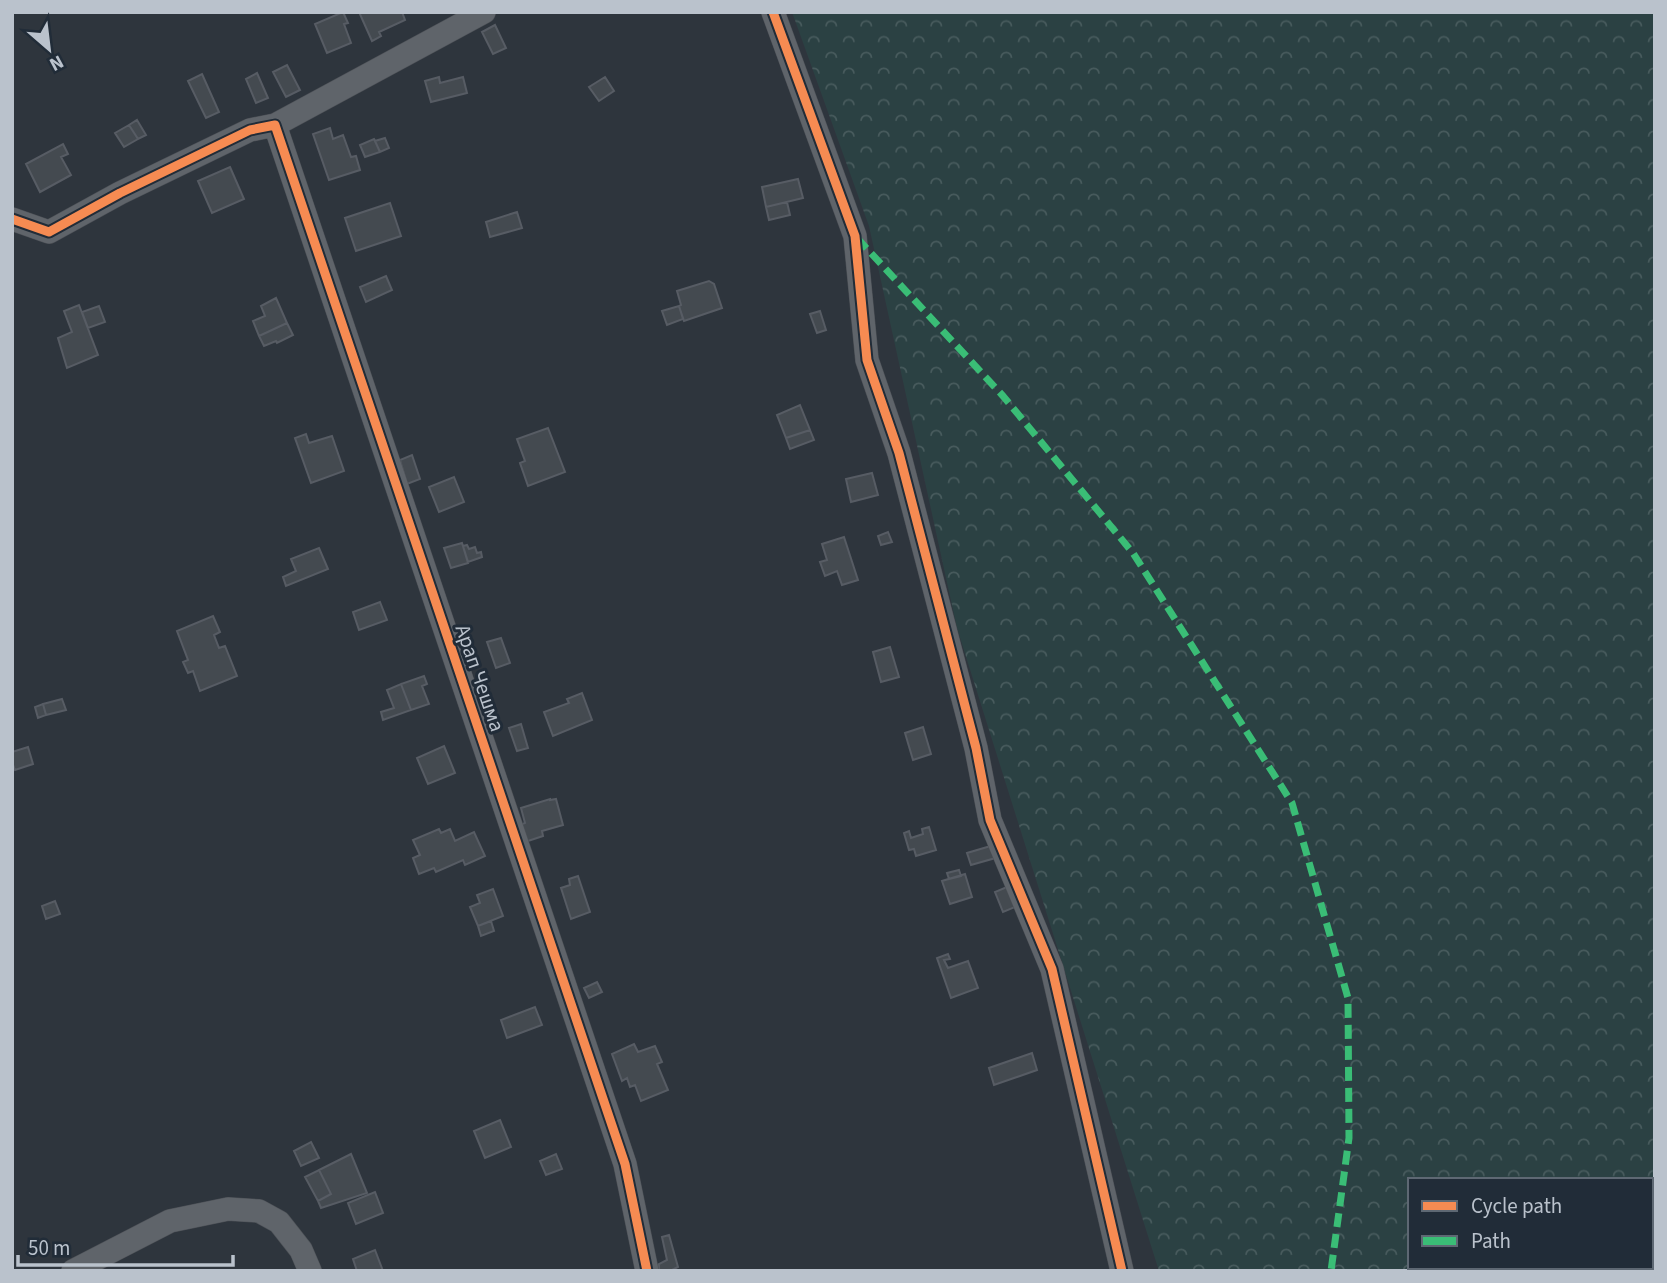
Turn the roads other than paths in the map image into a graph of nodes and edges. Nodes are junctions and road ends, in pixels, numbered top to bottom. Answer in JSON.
{"nodes":[{"id":1,"x":484,"y":12,"type":"edge"},
{"id":2,"x":773,"y":12,"type":"edge"},
{"id":3,"x":275,"y":125,"type":"junction"},
{"id":4,"x":12,"y":219,"type":"edge"},
{"id":5,"x":73,"y":1271,"type":"edge"},
{"id":6,"x":310,"y":1271,"type":"edge"},
{"id":7,"x":647,"y":1271,"type":"edge"},
{"id":8,"x":1122,"y":1271,"type":"edge"}],
"edges":[{"from":1,"to":3,"type":"street"},
{"from":2,"to":8,"type":"street"},
{"from":3,"to":4,"type":"street"},
{"from":3,"to":7,"type":"street","name":"Арап Чешма"},
{"from":5,"to":6,"type":"street"}]}
